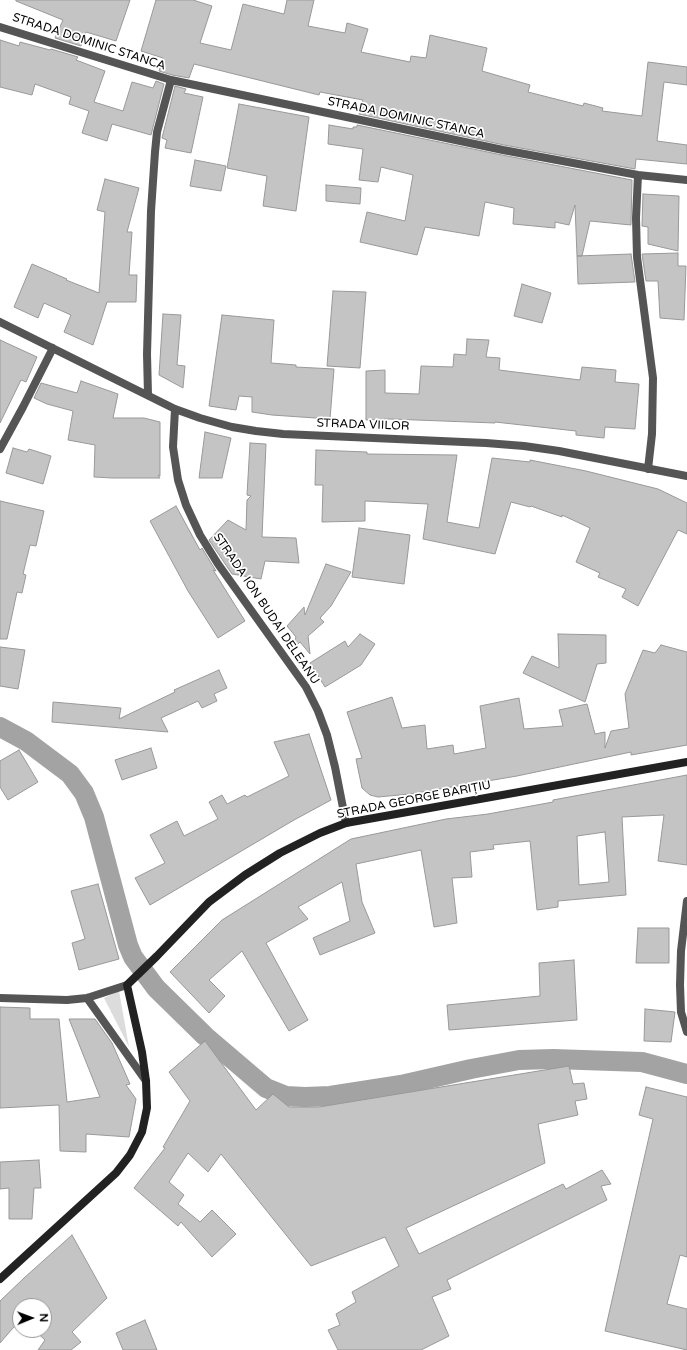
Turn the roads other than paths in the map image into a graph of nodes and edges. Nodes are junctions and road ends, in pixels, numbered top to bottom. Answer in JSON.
{"nodes":[{"id":1,"x":0,"y":26,"type":"edge"},
{"id":2,"x":171,"y":80,"type":"junction"},
{"id":3,"x":638,"y":175,"type":"junction"},
{"id":4,"x":687,"y":180,"type":"edge"},
{"id":5,"x":0,"y":322,"type":"edge"},
{"id":6,"x":53,"y":348,"type":"junction"},
{"id":7,"x":148,"y":395,"type":"junction"},
{"id":8,"x":175,"y":409,"type":"junction"},
{"id":9,"x":0,"y":449,"type":"edge"},
{"id":10,"x":648,"y":469,"type":"junction"},
{"id":11,"x":687,"y":476,"type":"edge"},
{"id":12,"x":687,"y":762,"type":"edge"},
{"id":13,"x":346,"y":823,"type":"junction"},
{"id":14,"x":687,"y":901,"type":"edge"},
{"id":15,"x":127,"y":985,"type":"junction"},
{"id":16,"x":0,"y":998,"type":"edge"},
{"id":17,"x":87,"y":998,"type":"junction"},
{"id":18,"x":687,"y":1032,"type":"edge"},
{"id":19,"x":146,"y":1081,"type":"junction"},
{"id":20,"x":0,"y":1279,"type":"edge"}],
"edges":[{"from":1,"to":2,"type":"street","name":"STRADA DOMINIC STANCA"},
{"from":2,"to":3,"type":"street","name":"STRADA DOMINIC STANCA"},
{"from":2,"to":7,"type":"street","name":"STRADA DOMINIC STANCA"},
{"from":3,"to":4,"type":"street","name":"STRADA DOMINIC STANCA"},
{"from":3,"to":10,"type":"street"},
{"from":5,"to":6,"type":"street","name":"STRADA VIILOR"},
{"from":6,"to":7,"type":"street","name":"STRADA VIILOR"},
{"from":6,"to":9,"type":"street"},
{"from":7,"to":8,"type":"street","name":"STRADA VIILOR"},
{"from":8,"to":10,"type":"street","name":"STRADA VIILOR"},
{"from":8,"to":13,"type":"street","name":"STRADA ION BUDAI DELEANU"},
{"from":10,"to":11,"type":"street","name":"STRADA VIILOR"},
{"from":12,"to":13,"type":"main road","name":"STRADA GEORGE BARIȚIU"},
{"from":13,"to":15,"type":"main road","name":"STRADA GEORGE BARIȚIU"},
{"from":14,"to":18,"type":"street"},
{"from":15,"to":17,"type":"street"},
{"from":15,"to":19,"type":"main road"},
{"from":16,"to":17,"type":"street"},
{"from":17,"to":19,"type":"street"},
{"from":19,"to":20,"type":"main road"}]}
